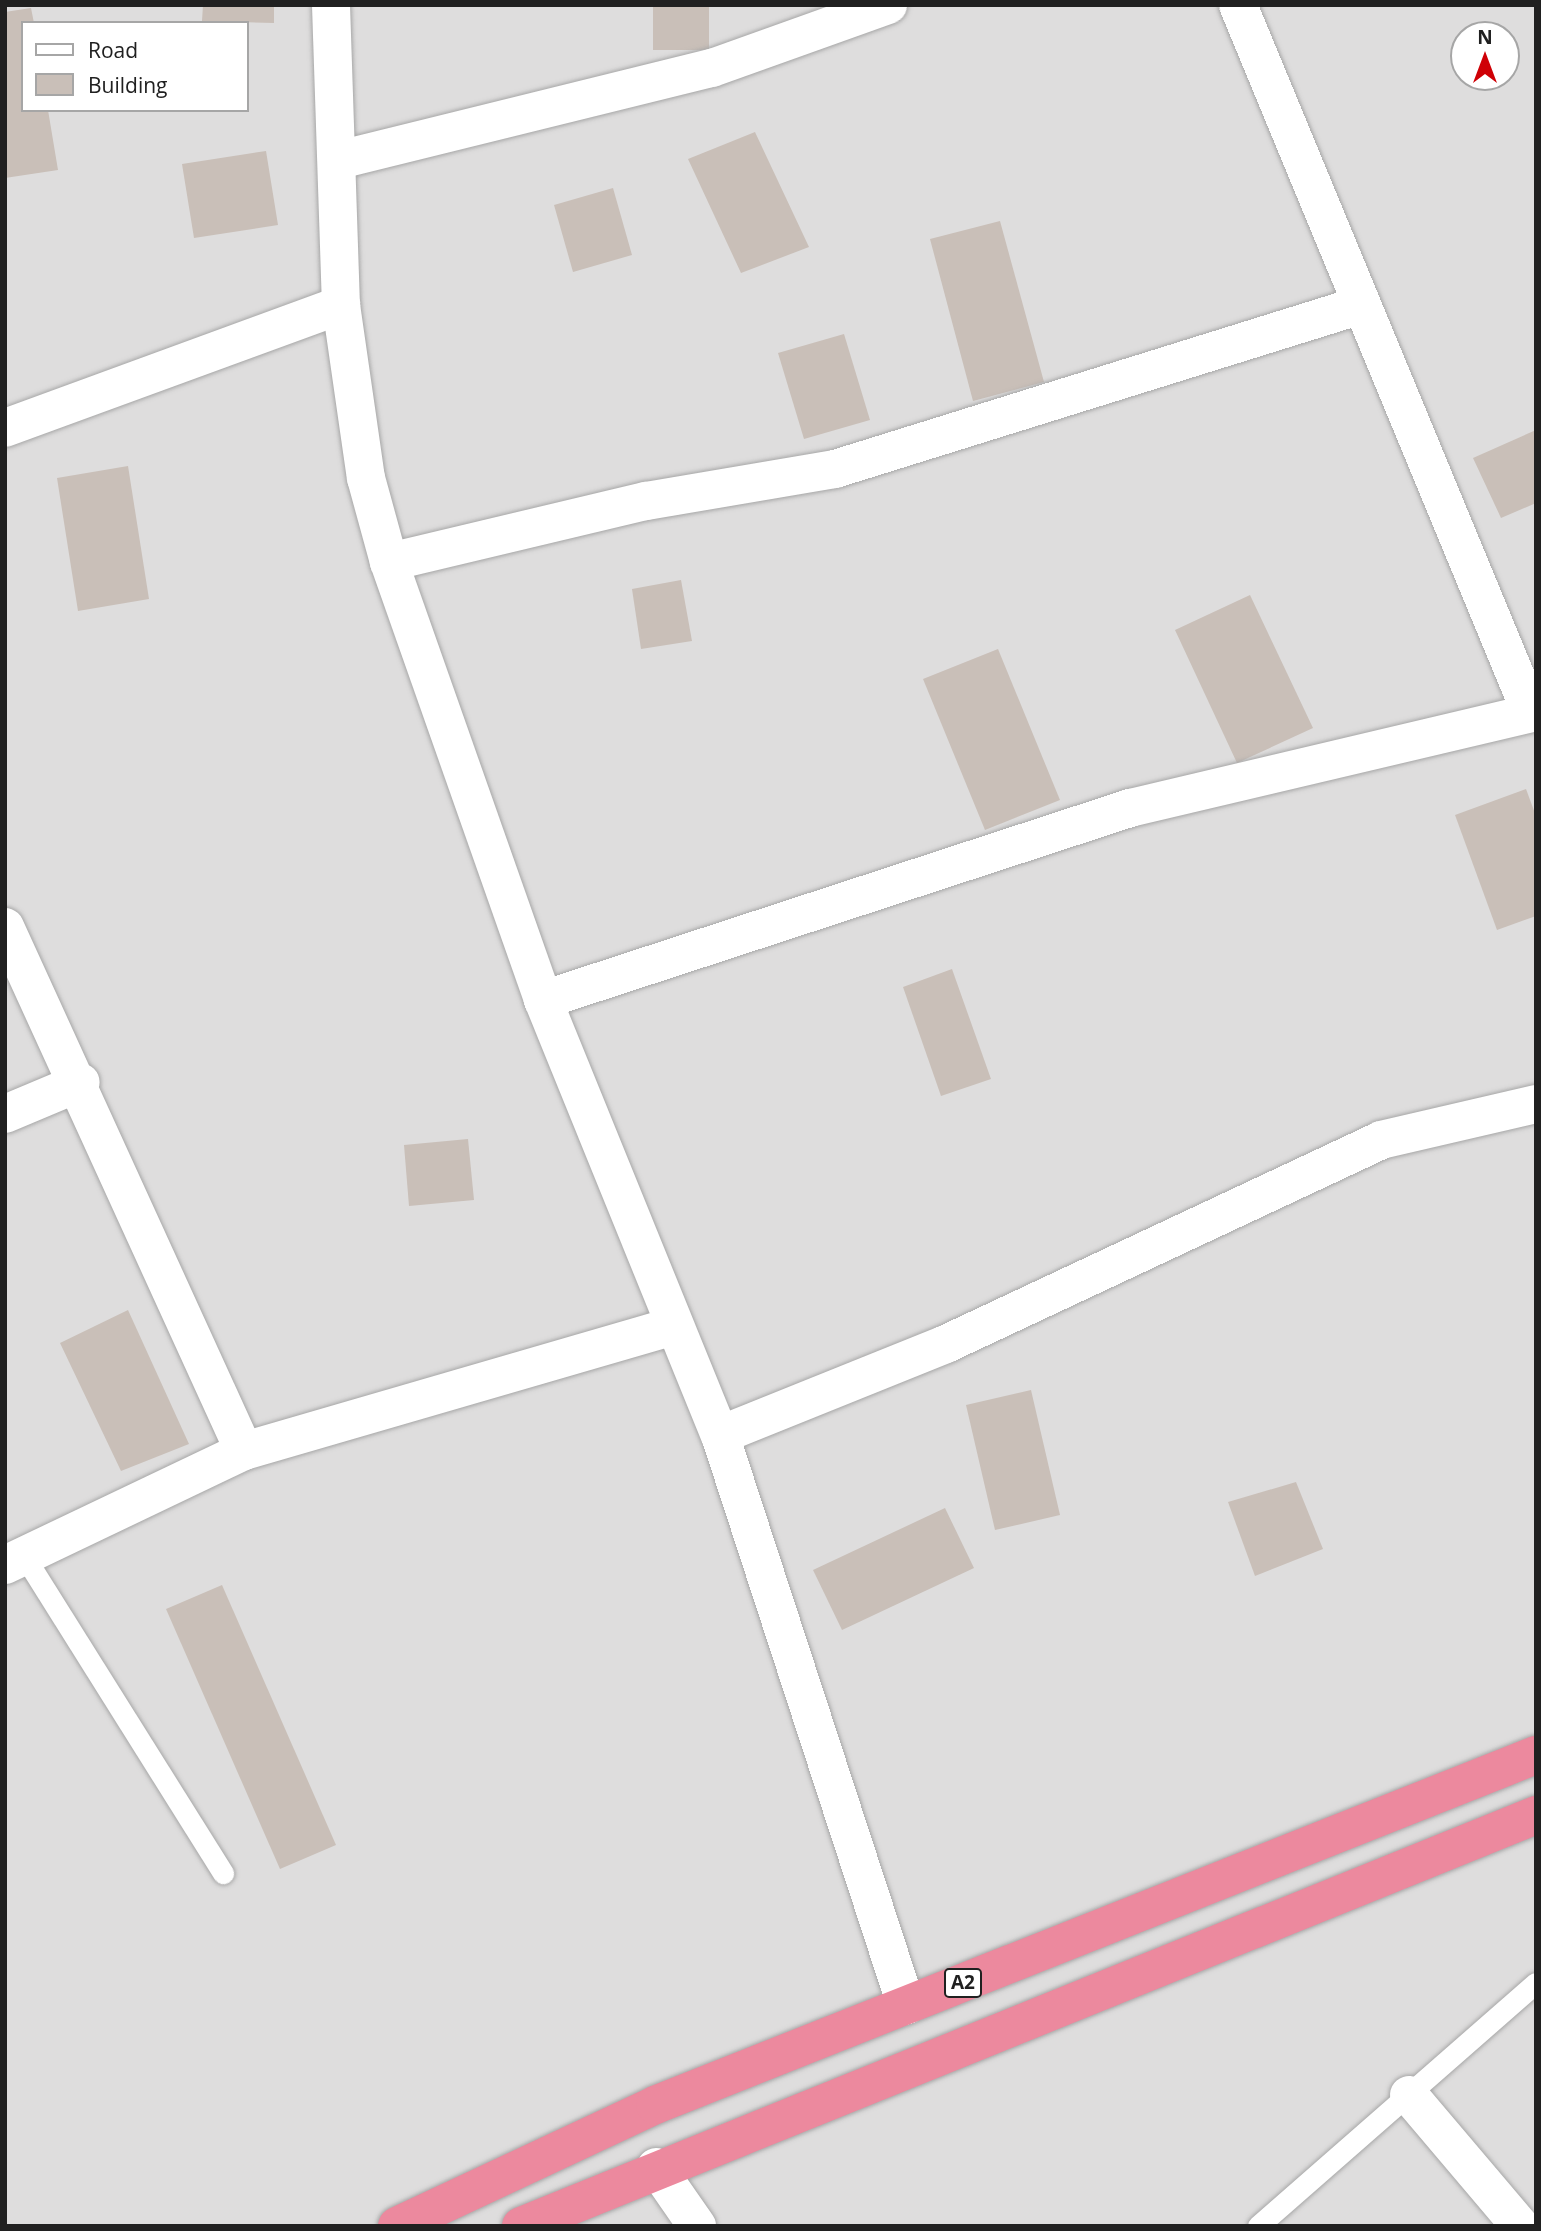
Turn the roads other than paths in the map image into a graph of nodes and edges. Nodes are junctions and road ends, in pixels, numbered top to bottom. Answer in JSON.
{"nodes":[{"id":1,"x":331,"y":5,"type":"edge"},
{"id":2,"x":888,"y":5,"type":"edge"},
{"id":3,"x":1238,"y":5,"type":"edge"},
{"id":4,"x":339,"y":160,"type":"junction"},
{"id":5,"x":341,"y":305,"type":"junction"},
{"id":6,"x":1358,"y":306,"type":"junction"},
{"id":7,"x":5,"y":428,"type":"edge"},
{"id":8,"x":389,"y":562,"type":"junction"},
{"id":9,"x":1533,"y":713,"type":"edge"},
{"id":10,"x":5,"y":927,"type":"edge"},
{"id":11,"x":543,"y":1000,"type":"junction"},
{"id":12,"x":81,"y":1082,"type":"junction"},
{"id":13,"x":1536,"y":1104,"type":"edge"},
{"id":14,"x":5,"y":1114,"type":"edge"},
{"id":15,"x":671,"y":1327,"type":"junction"},
{"id":16,"x":720,"y":1435,"type":"junction"},
{"id":17,"x":244,"y":1451,"type":"junction"},
{"id":18,"x":16,"y":1562,"type":"edge"},
{"id":19,"x":1536,"y":1755,"type":"edge"},
{"id":20,"x":1536,"y":1815,"type":"edge"},
{"id":21,"x":223,"y":1873,"type":"dead end"},
{"id":22,"x":1536,"y":1983,"type":"edge"},
{"id":23,"x":906,"y":2005,"type":"junction"},
{"id":24,"x":1409,"y":2095,"type":"junction"},
{"id":25,"x":656,"y":2167,"type":"junction"},
{"id":26,"x":397,"y":2226,"type":"edge"},
{"id":27,"x":522,"y":2226,"type":"edge"},
{"id":28,"x":697,"y":2226,"type":"edge"},
{"id":29,"x":1258,"y":2226,"type":"edge"},
{"id":30,"x":1520,"y":2226,"type":"edge"}],
"edges":[{"from":1,"to":4,"type":"street"},
{"from":2,"to":4,"type":"street"},
{"from":3,"to":6,"type":"street"},
{"from":4,"to":5,"type":"street"},
{"from":5,"to":7,"type":"street"},
{"from":5,"to":8,"type":"street"},
{"from":6,"to":8,"type":"street"},
{"from":6,"to":9,"type":"street"},
{"from":8,"to":11,"type":"street"},
{"from":9,"to":11,"type":"street"},
{"from":10,"to":12,"type":"street"},
{"from":11,"to":15,"type":"street"},
{"from":12,"to":14,"type":"street"},
{"from":12,"to":17,"type":"street"},
{"from":13,"to":16,"type":"street"},
{"from":15,"to":16,"type":"street"},
{"from":15,"to":17,"type":"street"},
{"from":16,"to":23,"type":"street"},
{"from":17,"to":18,"type":"street"},
{"from":18,"to":21,"type":"lane"},
{"from":19,"to":23,"type":"highway","number":"A2"},
{"from":20,"to":25,"type":"highway"},
{"from":22,"to":24,"type":"lane"},
{"from":23,"to":26,"type":"highway","number":"A2"},
{"from":24,"to":29,"type":"lane"},
{"from":24,"to":30,"type":"street"},
{"from":25,"to":27,"type":"highway"},
{"from":25,"to":28,"type":"street"}]}
